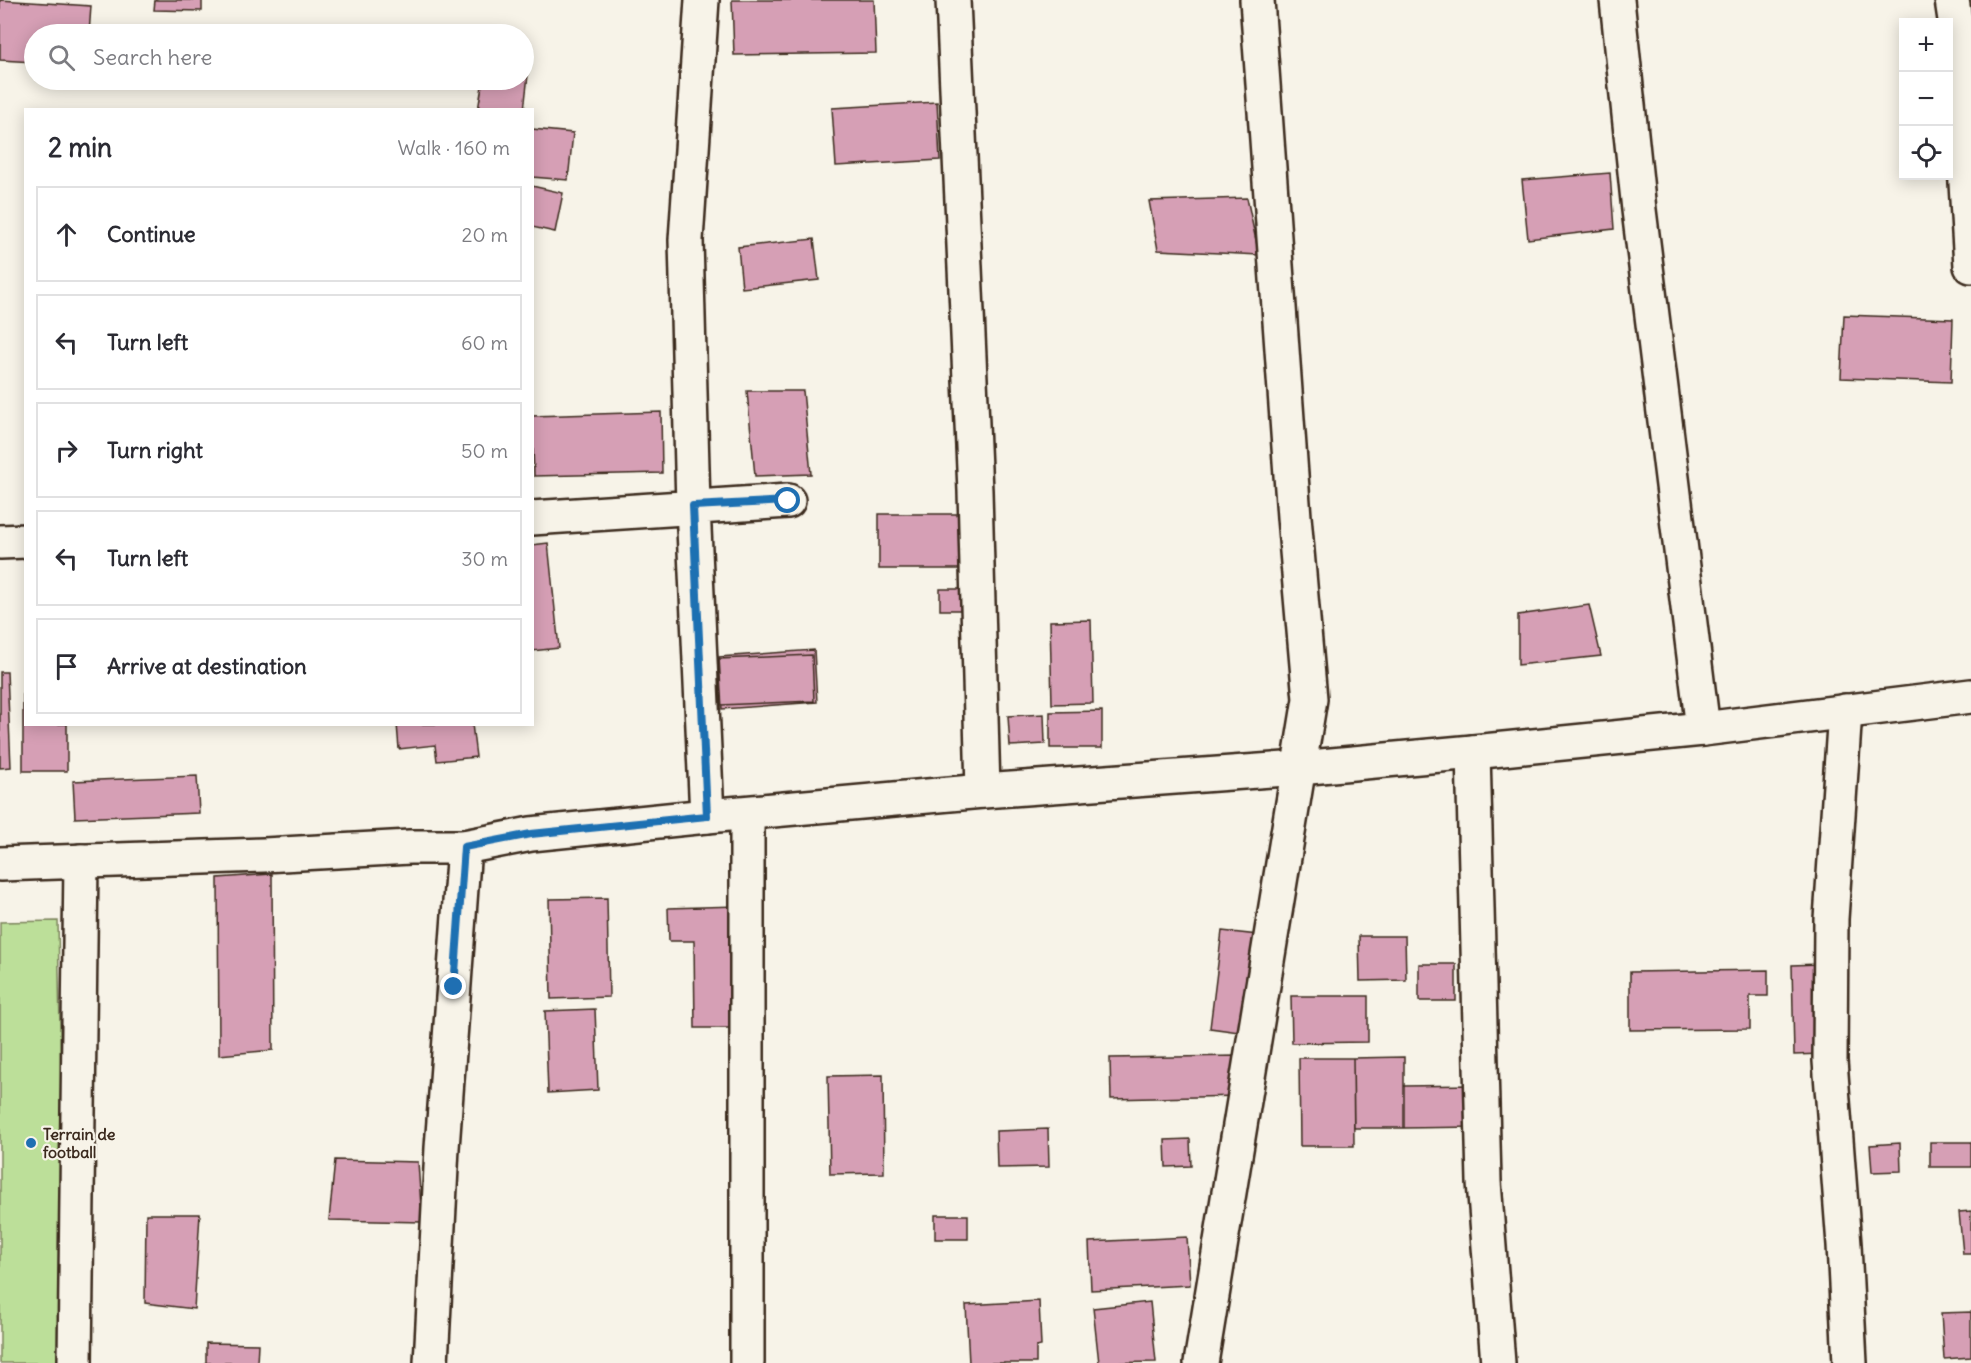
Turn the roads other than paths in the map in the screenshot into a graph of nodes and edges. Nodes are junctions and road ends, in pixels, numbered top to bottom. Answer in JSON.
{"nodes":[{"id":1,"x":702,"y":0,"type":"edge"},
{"id":2,"x":953,"y":0,"type":"edge"},
{"id":3,"x":1257,"y":0,"type":"edge"},
{"id":4,"x":1617,"y":0,"type":"edge"},
{"id":5,"x":1952,"y":0,"type":"edge"},
{"id":6,"x":1971,"y":266,"type":"edge"},
{"id":7,"x":788,"y":501,"type":"dead end"},
{"id":8,"x":693,"y":506,"type":"junction"},
{"id":9,"x":534,"y":518,"type":"edge"},
{"id":10,"x":24,"y":541,"type":"edge"},
{"id":11,"x":0,"y":542,"type":"edge"},
{"id":12,"x":1971,"y":696,"type":"edge"},
{"id":13,"x":1845,"y":711,"type":"junction"},
{"id":14,"x":1703,"y":729,"type":"junction"},
{"id":15,"x":1473,"y":753,"type":"junction"},
{"id":16,"x":1299,"y":768,"type":"junction"},
{"id":17,"x":983,"y":791,"type":"junction"},
{"id":18,"x":747,"y":814,"type":"junction"},
{"id":19,"x":707,"y":816,"type":"junction"},
{"id":20,"x":464,"y":847,"type":"junction"},
{"id":21,"x":81,"y":861,"type":"junction"},
{"id":22,"x":0,"y":864,"type":"edge"},
{"id":23,"x":75,"y":1363,"type":"edge"},
{"id":24,"x":431,"y":1363,"type":"edge"},
{"id":25,"x":747,"y":1363,"type":"edge"},
{"id":26,"x":1201,"y":1363,"type":"edge"},
{"id":27,"x":1498,"y":1363,"type":"edge"},
{"id":28,"x":1850,"y":1363,"type":"edge"}],
"edges":[{"from":1,"to":8,"type":"street"},
{"from":2,"to":17,"type":"street"},
{"from":3,"to":16,"type":"street"},
{"from":4,"to":14,"type":"street"},
{"from":5,"to":6,"type":"street"},
{"from":7,"to":8,"type":"street"},
{"from":8,"to":9,"type":"street"},
{"from":8,"to":19,"type":"street"},
{"from":10,"to":11,"type":"street"},
{"from":12,"to":13,"type":"street"},
{"from":13,"to":14,"type":"street"},
{"from":13,"to":28,"type":"street"},
{"from":14,"to":15,"type":"street"},
{"from":15,"to":16,"type":"street"},
{"from":15,"to":27,"type":"street"},
{"from":16,"to":17,"type":"street"},
{"from":16,"to":26,"type":"street"},
{"from":17,"to":18,"type":"street"},
{"from":18,"to":19,"type":"street"},
{"from":18,"to":25,"type":"street"},
{"from":19,"to":20,"type":"street"},
{"from":20,"to":21,"type":"street"},
{"from":20,"to":24,"type":"street"},
{"from":21,"to":22,"type":"street"},
{"from":21,"to":23,"type":"street"}]}
